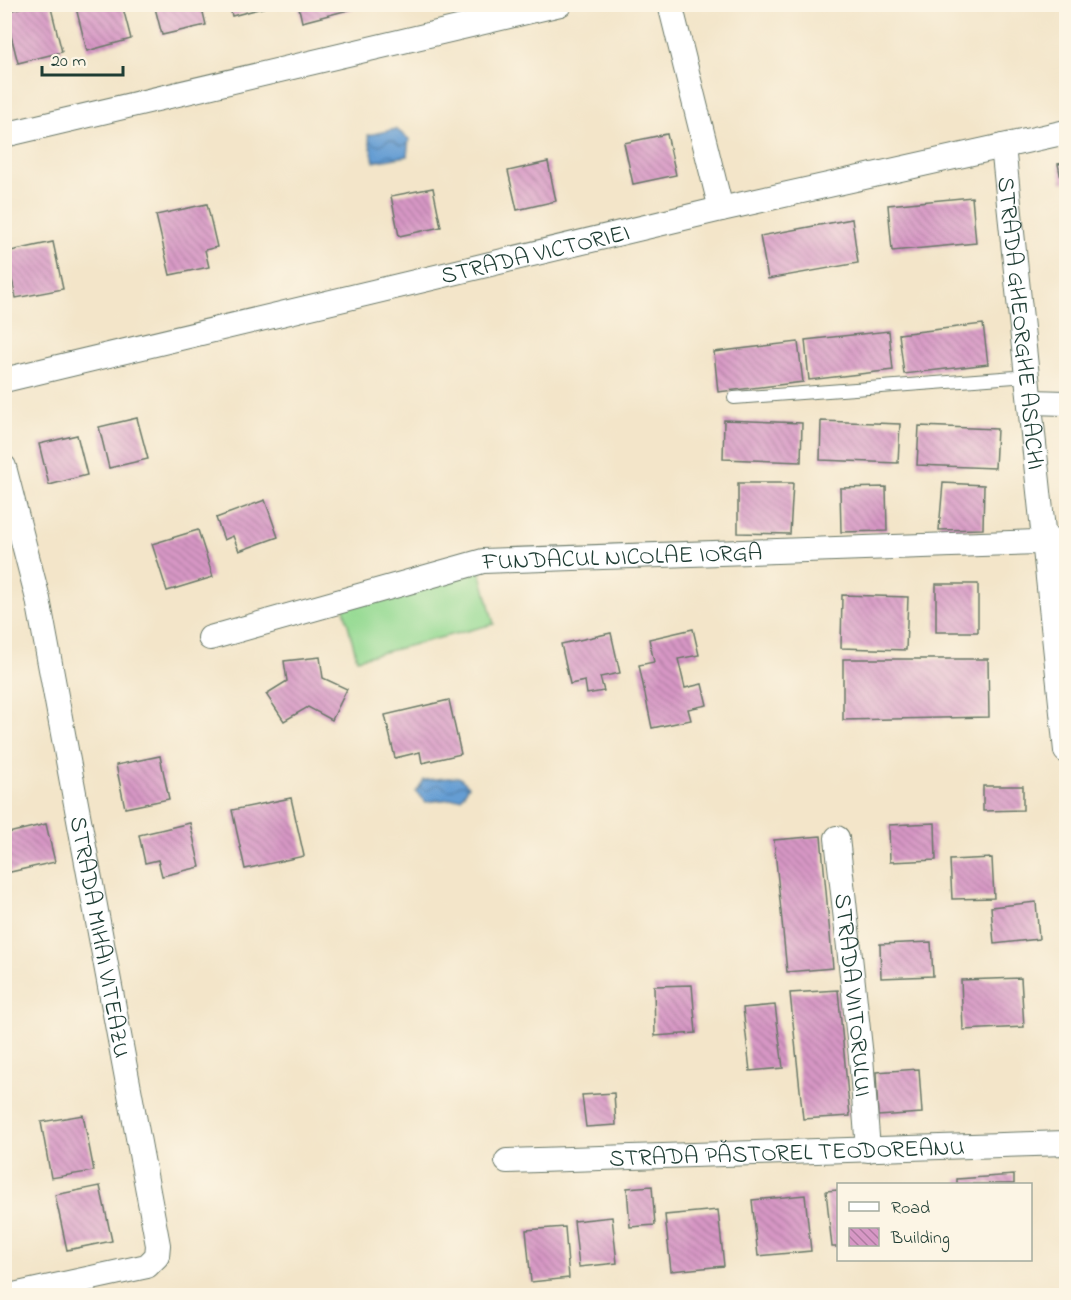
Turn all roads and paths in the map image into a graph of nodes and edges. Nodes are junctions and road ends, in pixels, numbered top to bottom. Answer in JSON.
{"nodes":[{"id":1,"x":560,"y":4,"type":"edge"},
{"id":2,"x":669,"y":4,"type":"edge"},
{"id":3,"x":1066,"y":132,"type":"edge"},
{"id":4,"x":4,"y":135,"type":"edge"},
{"id":5,"x":1003,"y":147,"type":"junction"},
{"id":6,"x":721,"y":209,"type":"junction"},
{"id":7,"x":1028,"y":376,"type":"junction"},
{"id":8,"x":4,"y":380,"type":"edge"},
{"id":9,"x":734,"y":398,"type":"dead end"},
{"id":10,"x":1031,"y":402,"type":"junction"},
{"id":11,"x":1066,"y":403,"type":"edge"},
{"id":12,"x":4,"y":467,"type":"edge"},
{"id":13,"x":1056,"y":541,"type":"edge"},
{"id":14,"x":210,"y":638,"type":"dead end"},
{"id":15,"x":1066,"y":746,"type":"edge"},
{"id":16,"x":1066,"y":752,"type":"edge"},
{"id":17,"x":837,"y":838,"type":"dead end"},
{"id":18,"x":1066,"y":1143,"type":"edge"},
{"id":19,"x":868,"y":1150,"type":"junction"},
{"id":20,"x":507,"y":1161,"type":"dead end"},
{"id":21,"x":9,"y":1296,"type":"edge"}],
"edges":[{"from":1,"to":4,"type":"street"},
{"from":2,"to":6,"type":"street"},
{"from":3,"to":5,"type":"street","name":"STRADA VICTORIEI"},
{"from":5,"to":6,"type":"street","name":"STRADA VICTORIEI"},
{"from":5,"to":7,"type":"street","name":"STRADA GHEORGHE ASACHI"},
{"from":6,"to":8,"type":"street","name":"STRADA VICTORIEI"},
{"from":7,"to":9,"type":"lane"},
{"from":7,"to":10,"type":"street","name":"STRADA GHEORGHE ASACHI"},
{"from":10,"to":11,"type":"street"},
{"from":10,"to":13,"type":"street","name":"STRADA GHEORGHE ASACHI"},
{"from":12,"to":21,"type":"street","name":"STRADA MIHAI VITEAZU"},
{"from":13,"to":14,"type":"street","name":"FUNDACUL NICOLAE IORGA"},
{"from":13,"to":15,"type":"street","name":"STRADA GHEORGHE ASACHI"},
{"from":15,"to":16,"type":"street","name":"STRADA GHEORGHE ASACHI"},
{"from":17,"to":19,"type":"street","name":"STRADA VIITORULUI"},
{"from":18,"to":19,"type":"street","name":"STRADA PĂSTOREL TEODOREANU"},
{"from":19,"to":20,"type":"street","name":"STRADA PĂSTOREL TEODOREANU"}]}
